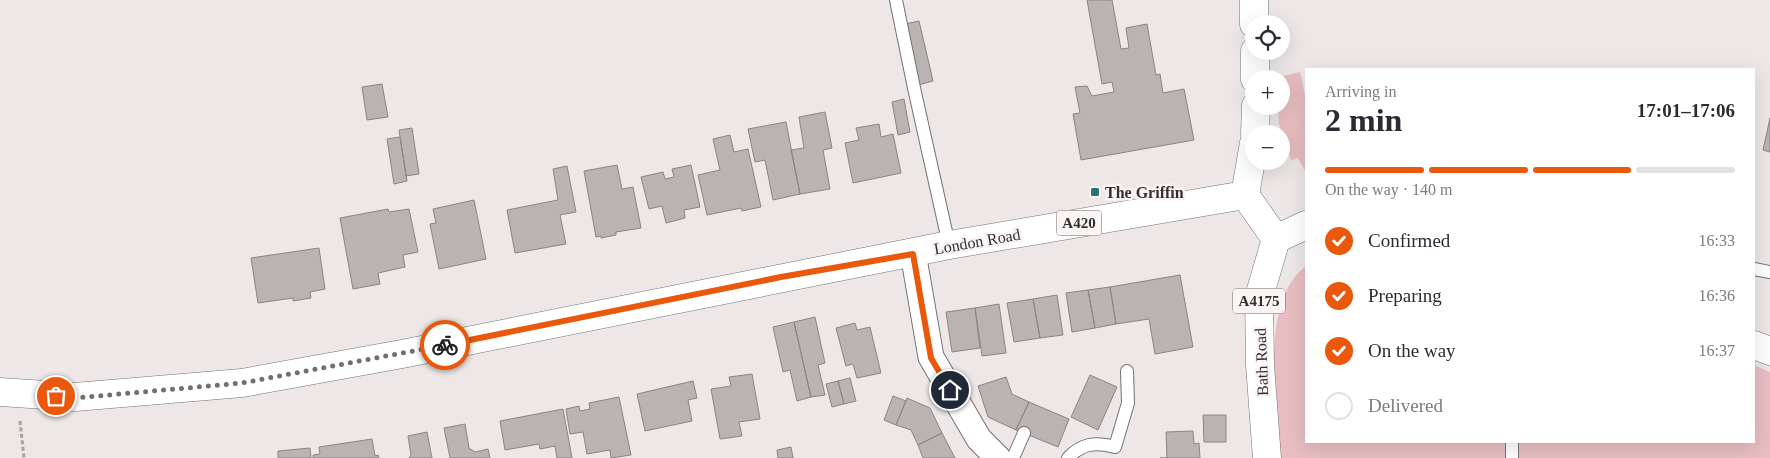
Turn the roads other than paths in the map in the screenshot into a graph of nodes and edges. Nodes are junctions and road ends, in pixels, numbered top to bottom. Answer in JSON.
{"nodes":[{"id":1,"x":896,"y":0,"type":"edge"},
{"id":2,"x":1254,"y":0,"type":"edge"},
{"id":3,"x":1254,"y":15,"type":"edge"},
{"id":4,"x":1249,"y":170,"type":"edge"},
{"id":5,"x":1245,"y":195,"type":"junction"},
{"id":6,"x":1305,"y":225,"type":"edge"},
{"id":7,"x":1276,"y":239,"type":"junction"},
{"id":8,"x":949,"y":245,"type":"junction"},
{"id":9,"x":913,"y":254,"type":"junction"},
{"id":10,"x":1755,"y":269,"type":"edge"},
{"id":11,"x":1770,"y":272,"type":"edge"},
{"id":12,"x":1755,"y":345,"type":"edge"},
{"id":13,"x":1770,"y":351,"type":"edge"},
{"id":14,"x":1127,"y":371,"type":"dead end"},
{"id":15,"x":8,"y":393,"type":"edge"},
{"id":16,"x":1024,"y":433,"type":"dead end"},
{"id":17,"x":1512,"y":443,"type":"edge"},
{"id":18,"x":998,"y":458,"type":"edge"},
{"id":19,"x":1013,"y":458,"type":"edge"},
{"id":20,"x":1068,"y":458,"type":"edge"},
{"id":21,"x":1267,"y":458,"type":"edge"},
{"id":22,"x":1512,"y":458,"type":"edge"}],
"edges":[{"from":1,"to":8,"type":"lane"},
{"from":2,"to":3,"type":"main road"},
{"from":4,"to":5,"type":"main road"},
{"from":5,"to":7,"type":"main road"},
{"from":5,"to":8,"type":"main road","name":"London Road","number":"A420"},
{"from":6,"to":7,"type":"main road"},
{"from":7,"to":21,"type":"main road","name":"Bath Road","number":"A4175"},
{"from":8,"to":9,"type":"main road","name":"London Road","number":"A420"},
{"from":9,"to":15,"type":"main road","name":"London Road","number":"A420"},
{"from":9,"to":18,"type":"street"},
{"from":10,"to":11,"type":"lane"},
{"from":12,"to":13,"type":"main road"},
{"from":14,"to":20,"type":"lane"},
{"from":16,"to":19,"type":"lane"},
{"from":17,"to":22,"type":"lane"}]}
